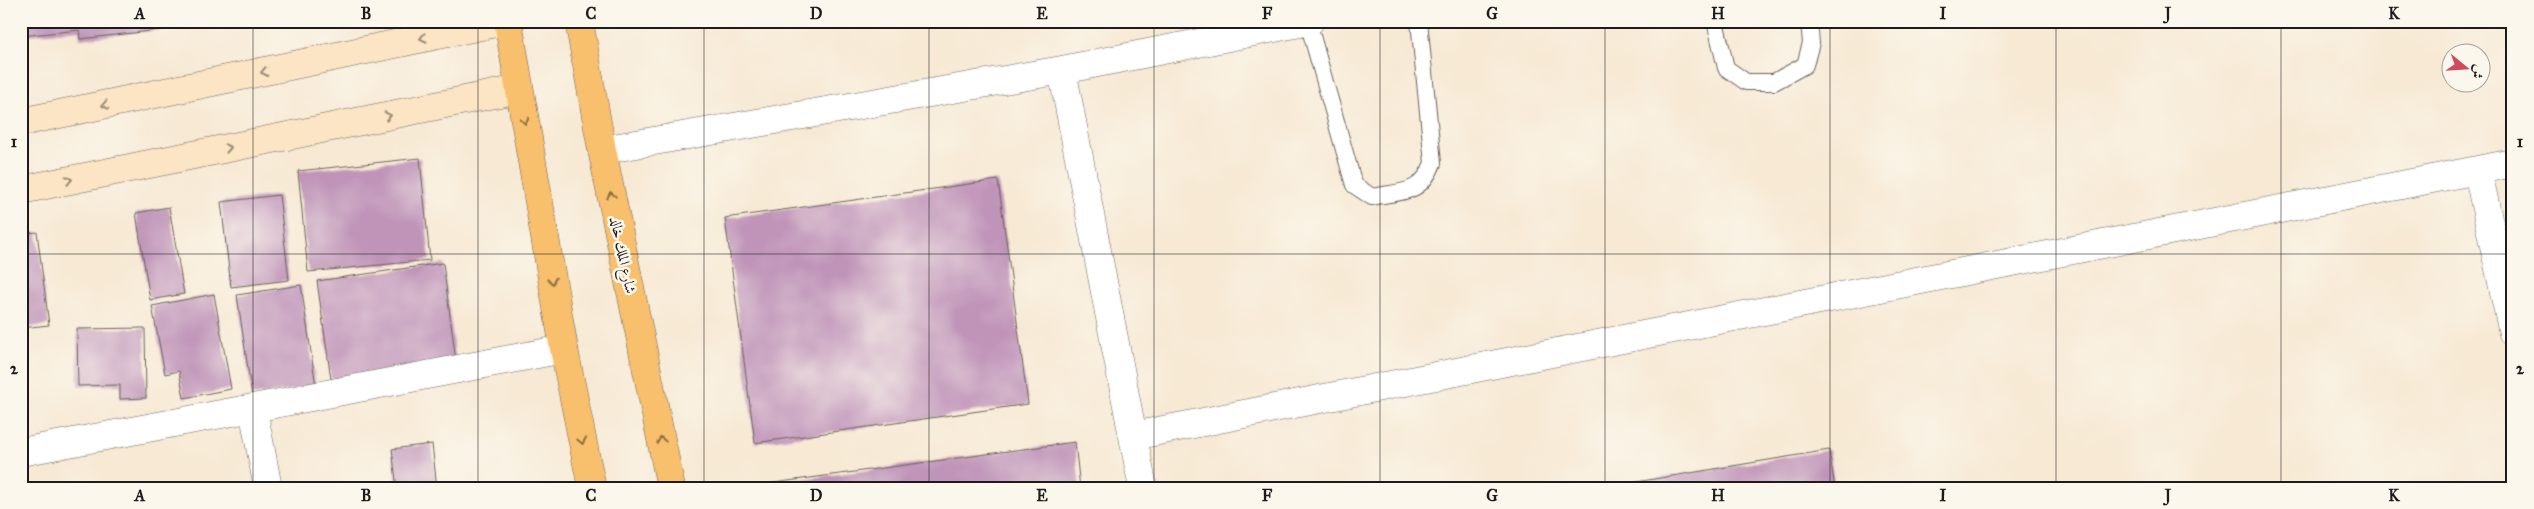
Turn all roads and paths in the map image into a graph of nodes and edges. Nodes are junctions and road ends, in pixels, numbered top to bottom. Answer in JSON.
{"nodes":[{"id":1,"x":506,"y":21,"type":"edge"},
{"id":2,"x":579,"y":21,"type":"edge"},
{"id":3,"x":1419,"y":21,"type":"edge"},
{"id":4,"x":1715,"y":21,"type":"edge"},
{"id":5,"x":1809,"y":21,"type":"edge"},
{"id":6,"x":1309,"y":22,"type":"edge"},
{"id":7,"x":1062,"y":70,"type":"junction"},
{"id":8,"x":519,"y":89,"type":"junction"},
{"id":9,"x":21,"y":122,"type":"edge"},
{"id":10,"x":602,"y":150,"type":"junction"},
{"id":11,"x":2513,"y":163,"type":"edge"},
{"id":12,"x":2478,"y":172,"type":"junction"},
{"id":13,"x":21,"y":190,"type":"edge"},
{"id":14,"x":2513,"y":333,"type":"edge"},
{"id":15,"x":564,"y":349,"type":"junction"},
{"id":16,"x":253,"y":410,"type":"junction"},
{"id":17,"x":1133,"y":436,"type":"junction"},
{"id":18,"x":21,"y":452,"type":"edge"},
{"id":19,"x":268,"y":488,"type":"edge"},
{"id":20,"x":592,"y":488,"type":"edge"},
{"id":21,"x":671,"y":488,"type":"edge"},
{"id":22,"x":1143,"y":488,"type":"edge"}],
"edges":[{"from":1,"to":8,"type":"main road"},
{"from":1,"to":9,"type":"street","one_way":true},
{"from":2,"to":10,"type":"main road","name":"شارع الملك خالد"},
{"from":3,"to":6,"type":"lane"},
{"from":4,"to":5,"type":"lane"},
{"from":6,"to":7,"type":"street"},
{"from":7,"to":10,"type":"street"},
{"from":7,"to":17,"type":"street"},
{"from":13,"to":8,"type":"street","one_way":true},
{"from":8,"to":15,"type":"main road","one_way":true},
{"from":21,"to":10,"type":"main road","name":"شارع الملك خالد","one_way":true},
{"from":11,"to":12,"type":"street"},
{"from":12,"to":14,"type":"street"},
{"from":12,"to":17,"type":"street"},
{"from":15,"to":16,"type":"street"},
{"from":15,"to":20,"type":"main road","one_way":true},
{"from":16,"to":18,"type":"street"},
{"from":16,"to":19,"type":"street"},
{"from":17,"to":22,"type":"street"}]}
